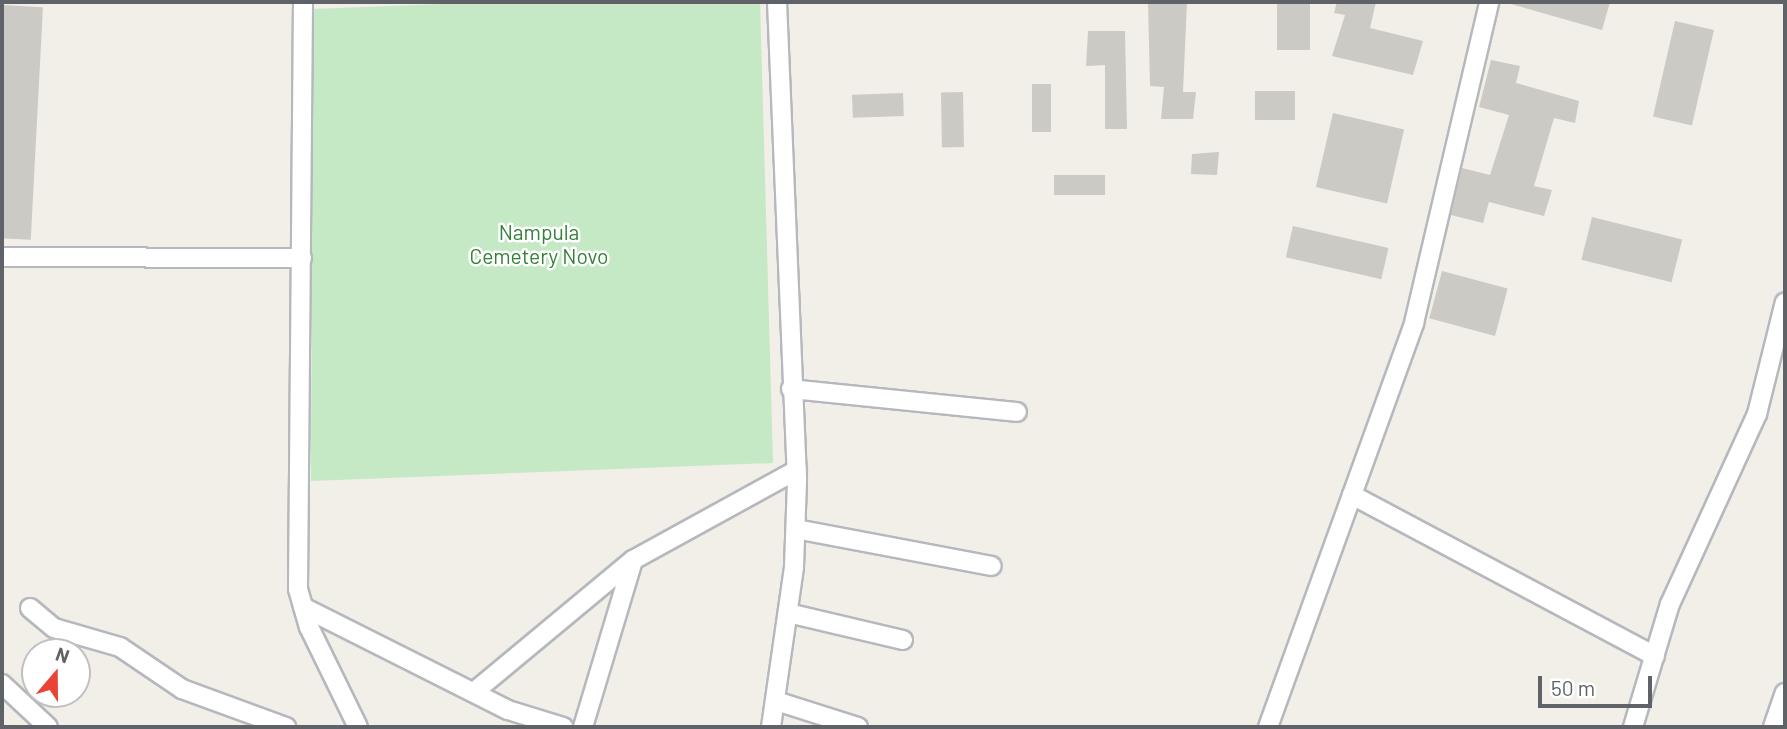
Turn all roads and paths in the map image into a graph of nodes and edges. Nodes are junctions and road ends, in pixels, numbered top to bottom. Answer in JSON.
{"nodes":[{"id":1,"x":303,"y":2,"type":"edge"},
{"id":2,"x":777,"y":2,"type":"edge"},
{"id":3,"x":1489,"y":2,"type":"edge"},
{"id":4,"x":2,"y":257,"type":"edge"},
{"id":5,"x":302,"y":258,"type":"junction"},
{"id":6,"x":1785,"y":302,"type":"edge"},
{"id":7,"x":792,"y":389,"type":"junction"},
{"id":8,"x":1017,"y":412,"type":"dead end"},
{"id":9,"x":797,"y":470,"type":"junction"},
{"id":10,"x":1352,"y":495,"type":"junction"},
{"id":11,"x":796,"y":529,"type":"junction"},
{"id":12,"x":633,"y":560,"type":"junction"},
{"id":13,"x":992,"y":566,"type":"dead end"},
{"id":14,"x":303,"y":607,"type":"junction"},
{"id":15,"x":30,"y":608,"type":"dead end"},
{"id":16,"x":788,"y":613,"type":"junction"},
{"id":17,"x":903,"y":640,"type":"dead end"},
{"id":18,"x":1654,"y":656,"type":"junction"},
{"id":19,"x":2,"y":684,"type":"edge"},
{"id":20,"x":474,"y":692,"type":"junction"},
{"id":21,"x":1785,"y":693,"type":"edge"},
{"id":22,"x":776,"y":701,"type":"junction"},
{"id":23,"x":48,"y":727,"type":"edge"},
{"id":24,"x":286,"y":727,"type":"edge"},
{"id":25,"x":358,"y":727,"type":"edge"},
{"id":26,"x":563,"y":727,"type":"edge"},
{"id":27,"x":583,"y":727,"type":"edge"},
{"id":28,"x":771,"y":727,"type":"edge"},
{"id":29,"x":858,"y":727,"type":"edge"},
{"id":30,"x":1268,"y":727,"type":"edge"},
{"id":31,"x":1633,"y":727,"type":"edge"},
{"id":32,"x":1773,"y":727,"type":"edge"}],
"edges":[{"from":1,"to":5,"type":"street"},
{"from":2,"to":7,"type":"street"},
{"from":3,"to":10,"type":"street"},
{"from":4,"to":5,"type":"street"},
{"from":5,"to":14,"type":"street"},
{"from":6,"to":18,"type":"street"},
{"from":7,"to":8,"type":"street"},
{"from":7,"to":9,"type":"street"},
{"from":9,"to":11,"type":"street"},
{"from":9,"to":12,"type":"street"},
{"from":10,"to":18,"type":"street"},
{"from":10,"to":30,"type":"street"},
{"from":11,"to":13,"type":"street"},
{"from":11,"to":16,"type":"street"},
{"from":12,"to":20,"type":"street"},
{"from":12,"to":27,"type":"street"},
{"from":14,"to":20,"type":"street"},
{"from":14,"to":25,"type":"street"},
{"from":15,"to":24,"type":"street"},
{"from":16,"to":17,"type":"street"},
{"from":16,"to":22,"type":"street"},
{"from":18,"to":31,"type":"street"},
{"from":19,"to":23,"type":"street"},
{"from":20,"to":26,"type":"street"},
{"from":21,"to":32,"type":"street"},
{"from":22,"to":28,"type":"street"},
{"from":22,"to":29,"type":"street"}]}
